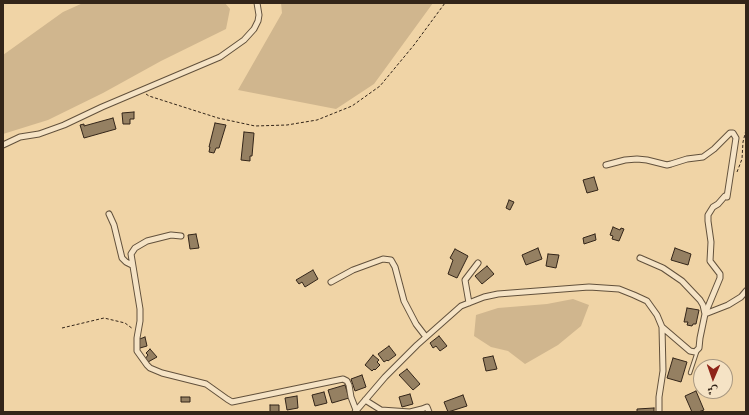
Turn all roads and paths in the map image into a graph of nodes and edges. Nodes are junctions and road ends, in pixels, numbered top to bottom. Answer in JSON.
{"nodes":[{"id":1,"x":257,"y":3,"type":"edge"},
{"id":2,"x":445,"y":3,"type":"edge"},
{"id":3,"x":141,"y":90,"type":"junction"},
{"id":4,"x":746,"y":130,"type":"edge"},
{"id":5,"x":3,"y":145,"type":"edge"},
{"id":6,"x":606,"y":165,"type":"dead end"},
{"id":7,"x":736,"y":174,"type":"dead end"},
{"id":8,"x":109,"y":214,"type":"dead end"},
{"id":9,"x":181,"y":236,"type":"dead end"},
{"id":10,"x":640,"y":258,"type":"dead end"},
{"id":11,"x":478,"y":263,"type":"dead end"},
{"id":12,"x":132,"y":265,"type":"junction"},
{"id":13,"x":331,"y":282,"type":"dead end"},
{"id":14,"x":746,"y":291,"type":"edge"},
{"id":15,"x":469,"y":303,"type":"junction"},
{"id":16,"x":705,"y":314,"type":"junction"},
{"id":17,"x":662,"y":327,"type":"junction"},
{"id":18,"x":62,"y":328,"type":"dead end"},
{"id":19,"x":137,"y":336,"type":"junction"},
{"id":20,"x":426,"y":337,"type":"junction"},
{"id":21,"x":697,"y":351,"type":"junction"},
{"id":22,"x":690,"y":373,"type":"dead end"},
{"id":23,"x":366,"y":400,"type":"junction"},
{"id":24,"x":356,"y":411,"type":"edge"},
{"id":25,"x":429,"y":412,"type":"edge"},
{"id":26,"x":658,"y":412,"type":"edge"}],
"edges":[{"from":1,"to":3,"type":"street"},
{"from":2,"to":3,"type":"path"},
{"from":3,"to":5,"type":"street"},
{"from":4,"to":7,"type":"path"},
{"from":6,"to":16,"type":"street"},
{"from":8,"to":12,"type":"street"},
{"from":9,"to":12,"type":"street"},
{"from":10,"to":16,"type":"street"},
{"from":11,"to":15,"type":"street"},
{"from":12,"to":19,"type":"street"},
{"from":13,"to":20,"type":"street"},
{"from":14,"to":16,"type":"street"},
{"from":15,"to":17,"type":"street"},
{"from":15,"to":20,"type":"street"},
{"from":16,"to":21,"type":"street"},
{"from":17,"to":21,"type":"street"},
{"from":17,"to":26,"type":"street"},
{"from":18,"to":19,"type":"path"},
{"from":19,"to":24,"type":"street"},
{"from":20,"to":23,"type":"street"},
{"from":21,"to":22,"type":"lane"},
{"from":23,"to":24,"type":"street"},
{"from":23,"to":25,"type":"street"}]}
